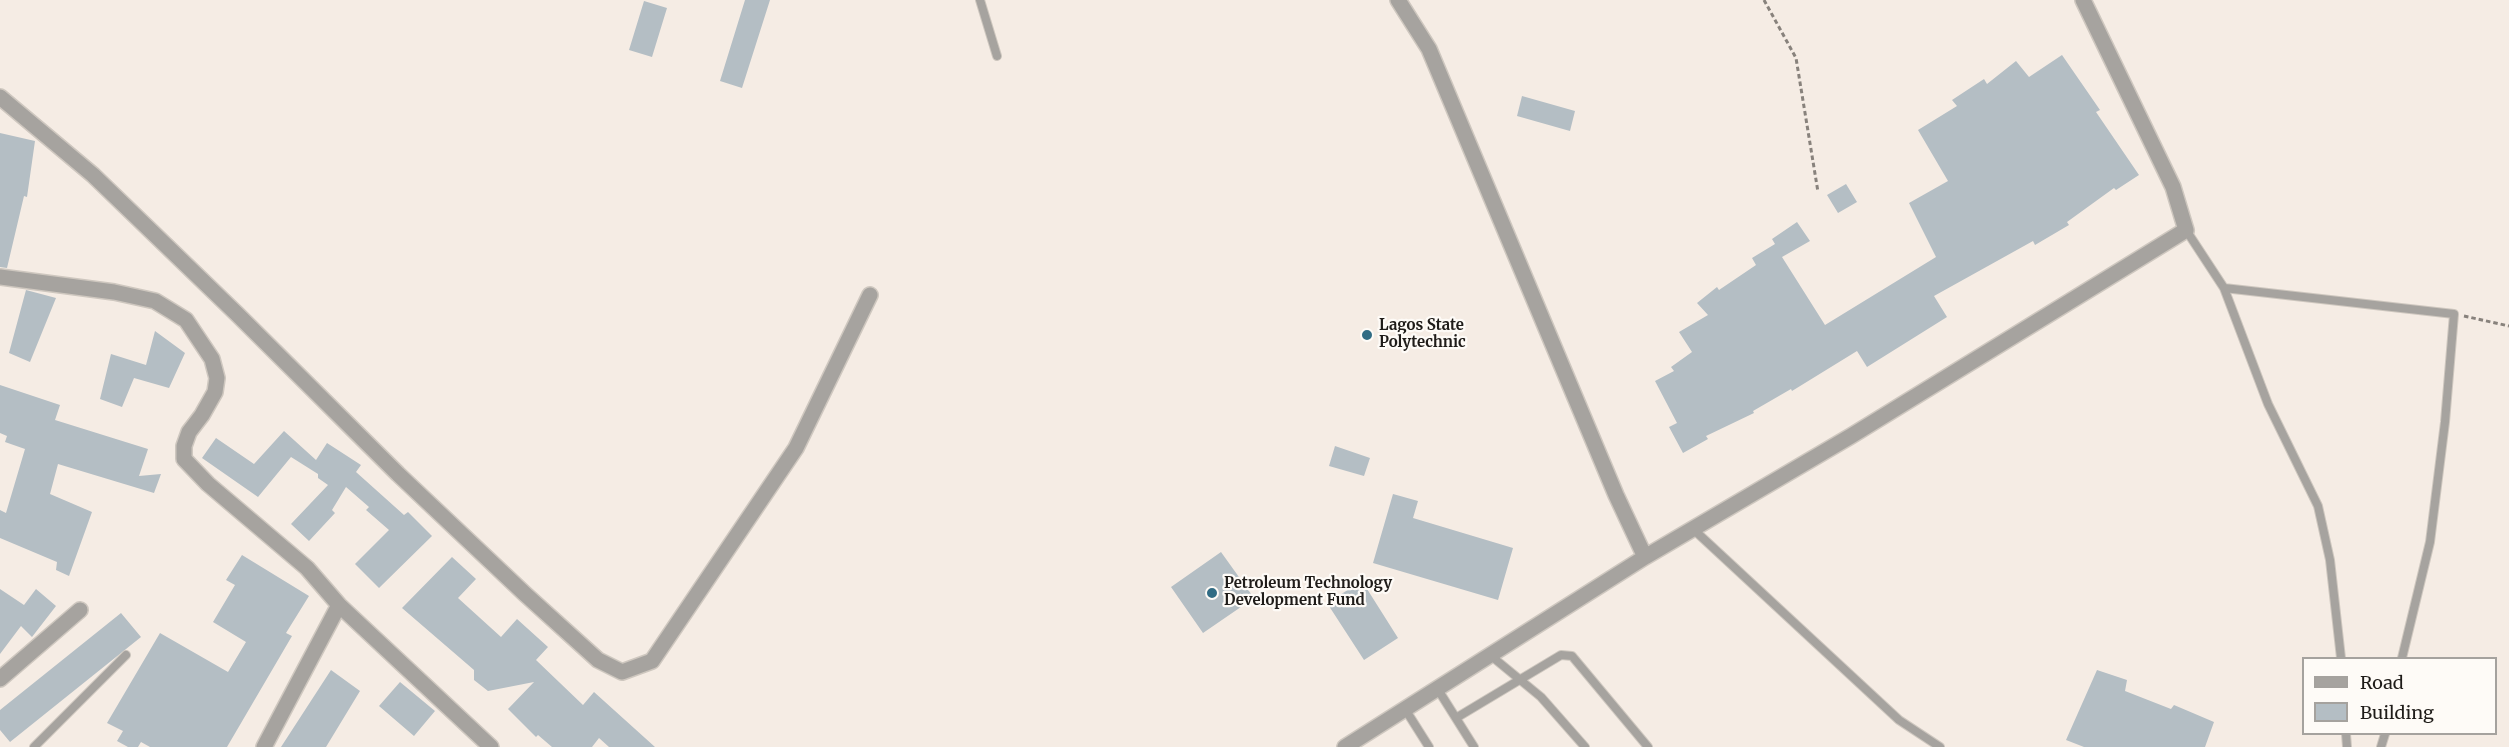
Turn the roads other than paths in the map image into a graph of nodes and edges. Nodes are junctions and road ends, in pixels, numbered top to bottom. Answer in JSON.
{"nodes":[{"id":1,"x":980,"y":0,"type":"edge"},
{"id":2,"x":1398,"y":0,"type":"edge"},
{"id":3,"x":2083,"y":0,"type":"edge"},
{"id":4,"x":997,"y":56,"type":"dead end"},
{"id":5,"x":0,"y":97,"type":"edge"},
{"id":6,"x":2186,"y":230,"type":"junction"},
{"id":7,"x":0,"y":277,"type":"edge"},
{"id":8,"x":2224,"y":288,"type":"junction"},
{"id":9,"x":870,"y":295,"type":"dead end"},
{"id":10,"x":1693,"y":529,"type":"junction"},
{"id":11,"x":1645,"y":557,"type":"junction"},
{"id":12,"x":339,"y":605,"type":"junction"},
{"id":13,"x":80,"y":610,"type":"dead end"},
{"id":14,"x":126,"y":655,"type":"dead end"},
{"id":15,"x":1490,"y":655,"type":"junction"},
{"id":16,"x":2341,"y":657,"type":"edge"},
{"id":17,"x":2402,"y":657,"type":"edge"},
{"id":18,"x":0,"y":679,"type":"edge"},
{"id":19,"x":1520,"y":680,"type":"junction"},
{"id":20,"x":1437,"y":688,"type":"junction"},
{"id":21,"x":1405,"y":709,"type":"junction"},
{"id":22,"x":1456,"y":718,"type":"junction"},
{"id":23,"x":34,"y":747,"type":"edge"},
{"id":24,"x":264,"y":747,"type":"edge"},
{"id":25,"x":491,"y":747,"type":"edge"},
{"id":26,"x":1345,"y":747,"type":"edge"},
{"id":27,"x":1429,"y":747,"type":"edge"},
{"id":28,"x":1474,"y":747,"type":"edge"},
{"id":29,"x":1585,"y":747,"type":"edge"},
{"id":30,"x":1648,"y":747,"type":"edge"},
{"id":31,"x":1940,"y":747,"type":"edge"}],
"edges":[{"from":1,"to":4,"type":"lane"},
{"from":2,"to":11,"type":"street"},
{"from":3,"to":6,"type":"street"},
{"from":5,"to":9,"type":"street"},
{"from":6,"to":8,"type":"lane"},
{"from":6,"to":10,"type":"street"},
{"from":7,"to":12,"type":"street"},
{"from":8,"to":16,"type":"lane"},
{"from":8,"to":17,"type":"lane"},
{"from":10,"to":11,"type":"street"},
{"from":10,"to":31,"type":"lane"},
{"from":11,"to":15,"type":"street"},
{"from":12,"to":24,"type":"street"},
{"from":12,"to":25,"type":"street"},
{"from":13,"to":18,"type":"street"},
{"from":14,"to":23,"type":"lane"},
{"from":15,"to":19,"type":"lane"},
{"from":15,"to":20,"type":"street"},
{"from":19,"to":22,"type":"lane"},
{"from":19,"to":29,"type":"lane"},
{"from":19,"to":30,"type":"lane"},
{"from":20,"to":21,"type":"street"},
{"from":20,"to":22,"type":"lane"},
{"from":21,"to":26,"type":"street"},
{"from":21,"to":27,"type":"lane"},
{"from":22,"to":28,"type":"lane"}]}
